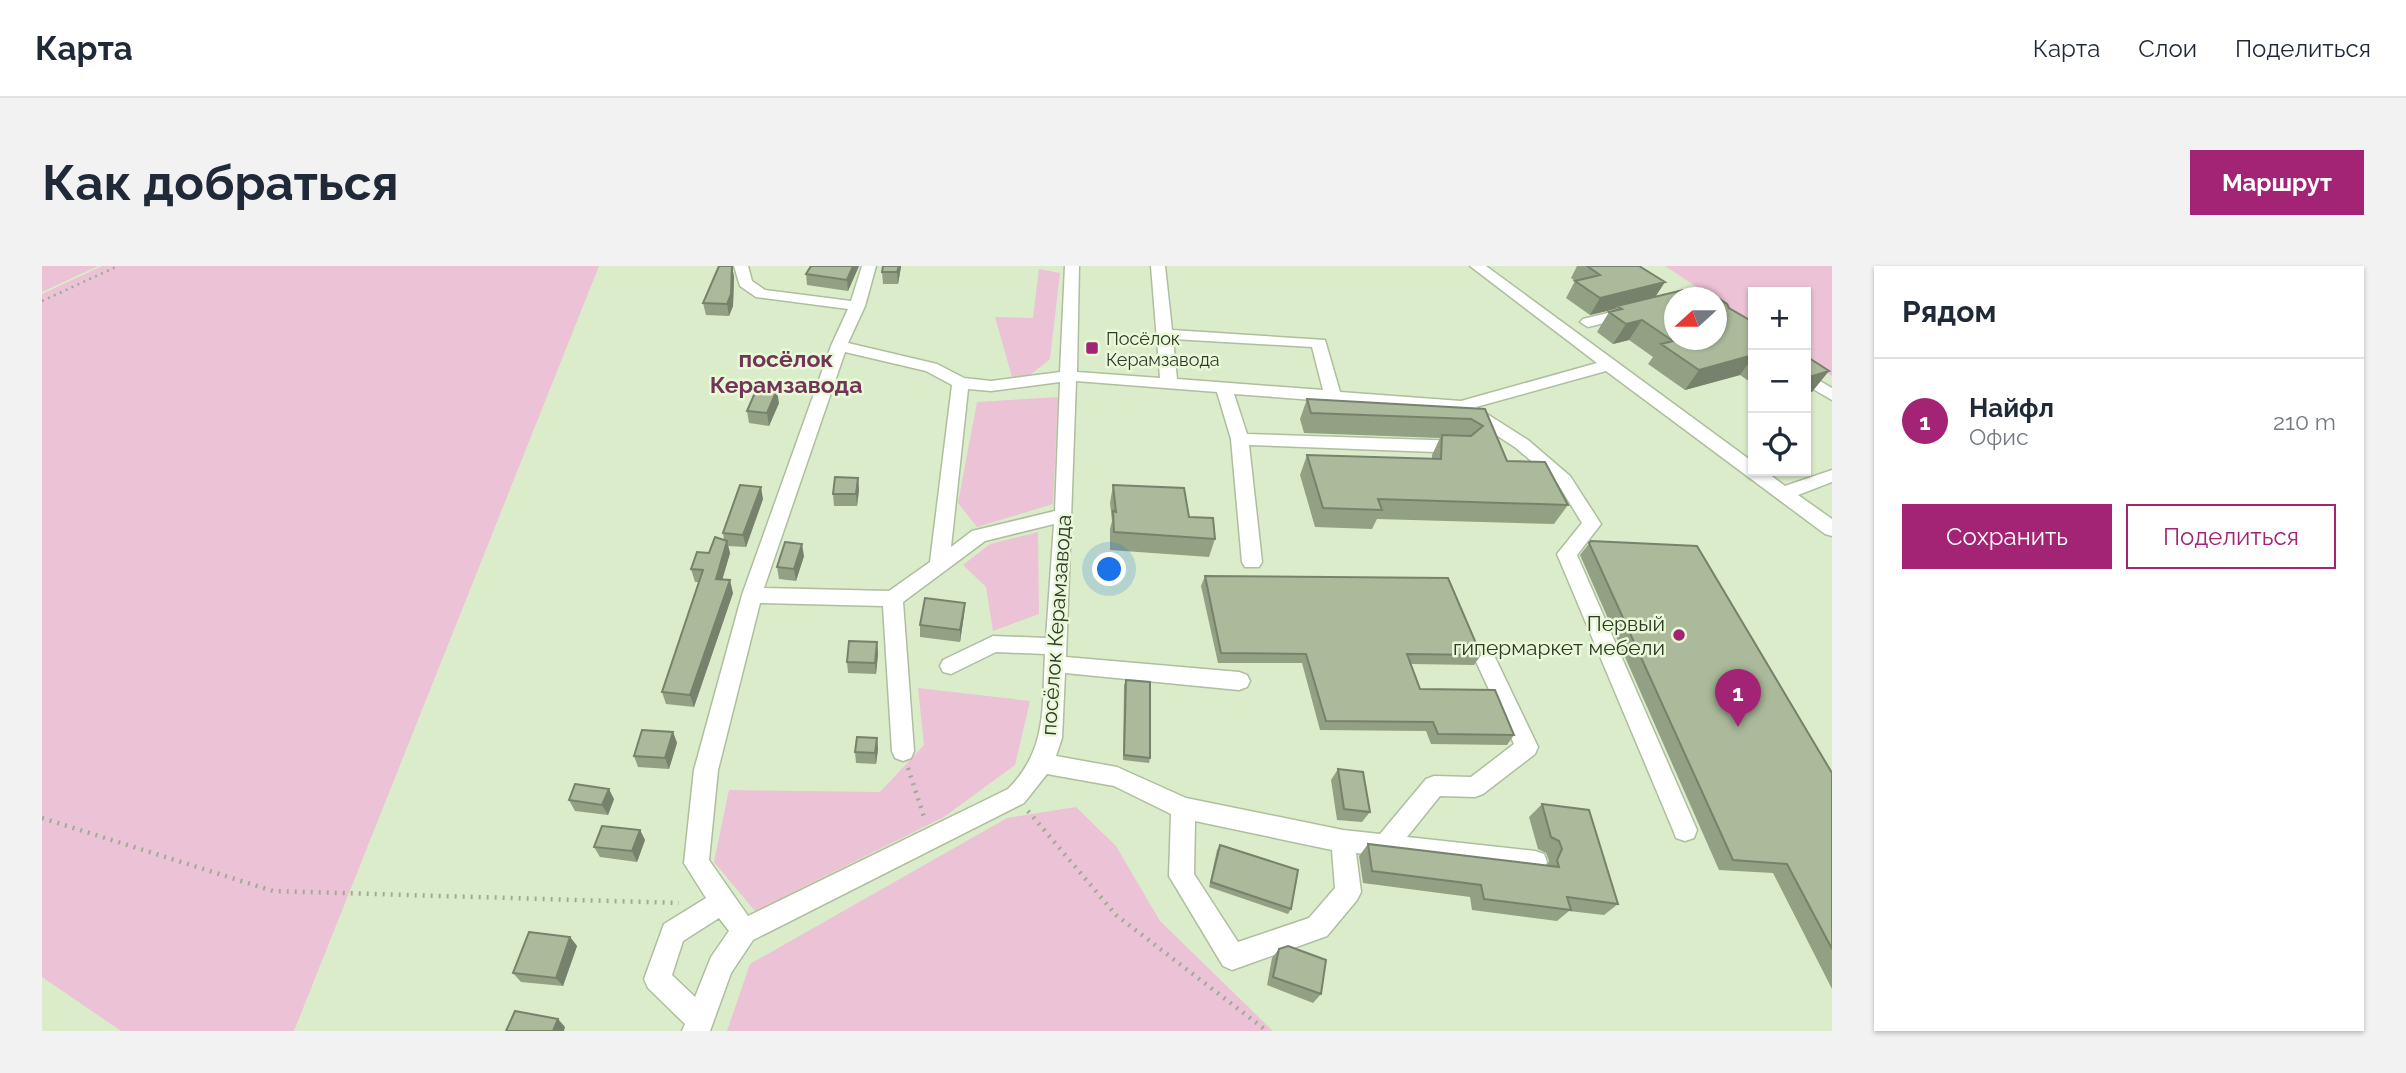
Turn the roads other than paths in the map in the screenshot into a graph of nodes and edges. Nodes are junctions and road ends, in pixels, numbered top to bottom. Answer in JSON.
{"nodes":[{"id":1,"x":741,"y":266,"type":"edge"},
{"id":2,"x":869,"y":266,"type":"edge"},
{"id":3,"x":1072,"y":266,"type":"edge"},
{"id":4,"x":1158,"y":266,"type":"edge"},
{"id":5,"x":1477,"y":266,"type":"edge"},
{"id":6,"x":1664,"y":305,"type":"edge"},
{"id":7,"x":857,"y":306,"type":"junction"},
{"id":8,"x":1588,"y":322,"type":"dead end"},
{"id":9,"x":1164,"y":334,"type":"junction"},
{"id":10,"x":839,"y":346,"type":"junction"},
{"id":11,"x":1609,"y":365,"type":"junction"},
{"id":12,"x":1070,"y":376,"type":"junction"},
{"id":13,"x":1811,"y":381,"type":"edge"},
{"id":14,"x":960,"y":383,"type":"junction"},
{"id":15,"x":1169,"y":384,"type":"junction"},
{"id":16,"x":1224,"y":388,"type":"junction"},
{"id":17,"x":1333,"y":396,"type":"junction"},
{"id":18,"x":1832,"y":396,"type":"edge"},
{"id":19,"x":1461,"y":406,"type":"junction"},
{"id":20,"x":1240,"y":439,"type":"junction"},
{"id":21,"x":1461,"y":447,"type":"edge"},
{"id":22,"x":1832,"y":476,"type":"edge"},
{"id":23,"x":1783,"y":493,"type":"junction"},
{"id":24,"x":1064,"y":515,"type":"junction"},
{"id":25,"x":1832,"y":529,"type":"edge"},
{"id":26,"x":1252,"y":562,"type":"dead end"},
{"id":27,"x":939,"y":565,"type":"junction"},
{"id":28,"x":752,"y":595,"type":"junction"},
{"id":29,"x":892,"y":599,"type":"junction"},
{"id":30,"x":1056,"y":655,"type":"junction"},
{"id":31,"x":1484,"y":655,"type":"edge"},
{"id":32,"x":951,"y":666,"type":"dead end"},
{"id":33,"x":1239,"y":681,"type":"dead end"},
{"id":34,"x":903,"y":751,"type":"road end"},
{"id":35,"x":1043,"y":764,"type":"junction"},
{"id":36,"x":1183,"y":808,"type":"junction"},
{"id":37,"x":1685,"y":830,"type":"dead end"},
{"id":38,"x":1343,"y":841,"type":"junction"},
{"id":39,"x":1386,"y":845,"type":"junction"},
{"id":40,"x":1535,"y":862,"type":"edge"},
{"id":41,"x":723,"y":901,"type":"junction"},
{"id":42,"x":744,"y":932,"type":"junction"},
{"id":43,"x":698,"y":1026,"type":"edge"}],
"edges":[{"from":1,"to":7,"type":"street"},
{"from":2,"to":7,"type":"street"},
{"from":3,"to":12,"type":"street","name":"посёлок Керамзавода"},
{"from":4,"to":9,"type":"street"},
{"from":5,"to":11,"type":"street"},
{"from":6,"to":8,"type":"street"},
{"from":7,"to":10,"type":"street"},
{"from":9,"to":15,"type":"street"},
{"from":9,"to":17,"type":"street"},
{"from":10,"to":14,"type":"street"},
{"from":10,"to":28,"type":"street"},
{"from":11,"to":19,"type":"street"},
{"from":11,"to":23,"type":"street"},
{"from":12,"to":14,"type":"street"},
{"from":12,"to":15,"type":"street"},
{"from":12,"to":24,"type":"street","name":"посёлок Керамзавода"},
{"from":13,"to":18,"type":"street"},
{"from":14,"to":27,"type":"street"},
{"from":15,"to":16,"type":"street"},
{"from":16,"to":17,"type":"street"},
{"from":16,"to":20,"type":"street"},
{"from":17,"to":19,"type":"street"},
{"from":19,"to":37,"type":"street"},
{"from":20,"to":21,"type":"street"},
{"from":20,"to":26,"type":"street"},
{"from":22,"to":23,"type":"street"},
{"from":23,"to":25,"type":"street"},
{"from":24,"to":27,"type":"street"},
{"from":24,"to":30,"type":"street","name":"посёлок Керамзавода"},
{"from":27,"to":29,"type":"street"},
{"from":28,"to":29,"type":"street"},
{"from":28,"to":41,"type":"street"},
{"from":29,"to":34,"type":"street"},
{"from":30,"to":32,"type":"street"},
{"from":30,"to":33,"type":"street"},
{"from":30,"to":35,"type":"street","name":"посёлок Керамзавода"},
{"from":31,"to":39,"type":"street"},
{"from":35,"to":36,"type":"street"},
{"from":35,"to":42,"type":"street","name":"посёлок Керамзавода"},
{"from":36,"to":38,"type":"street"},
{"from":36,"to":38,"type":"street"},
{"from":38,"to":39,"type":"street"},
{"from":39,"to":40,"type":"street"},
{"from":41,"to":42,"type":"street"},
{"from":41,"to":43,"type":"street"},
{"from":42,"to":43,"type":"street","name":"посёлок Керамзавода"}]}
